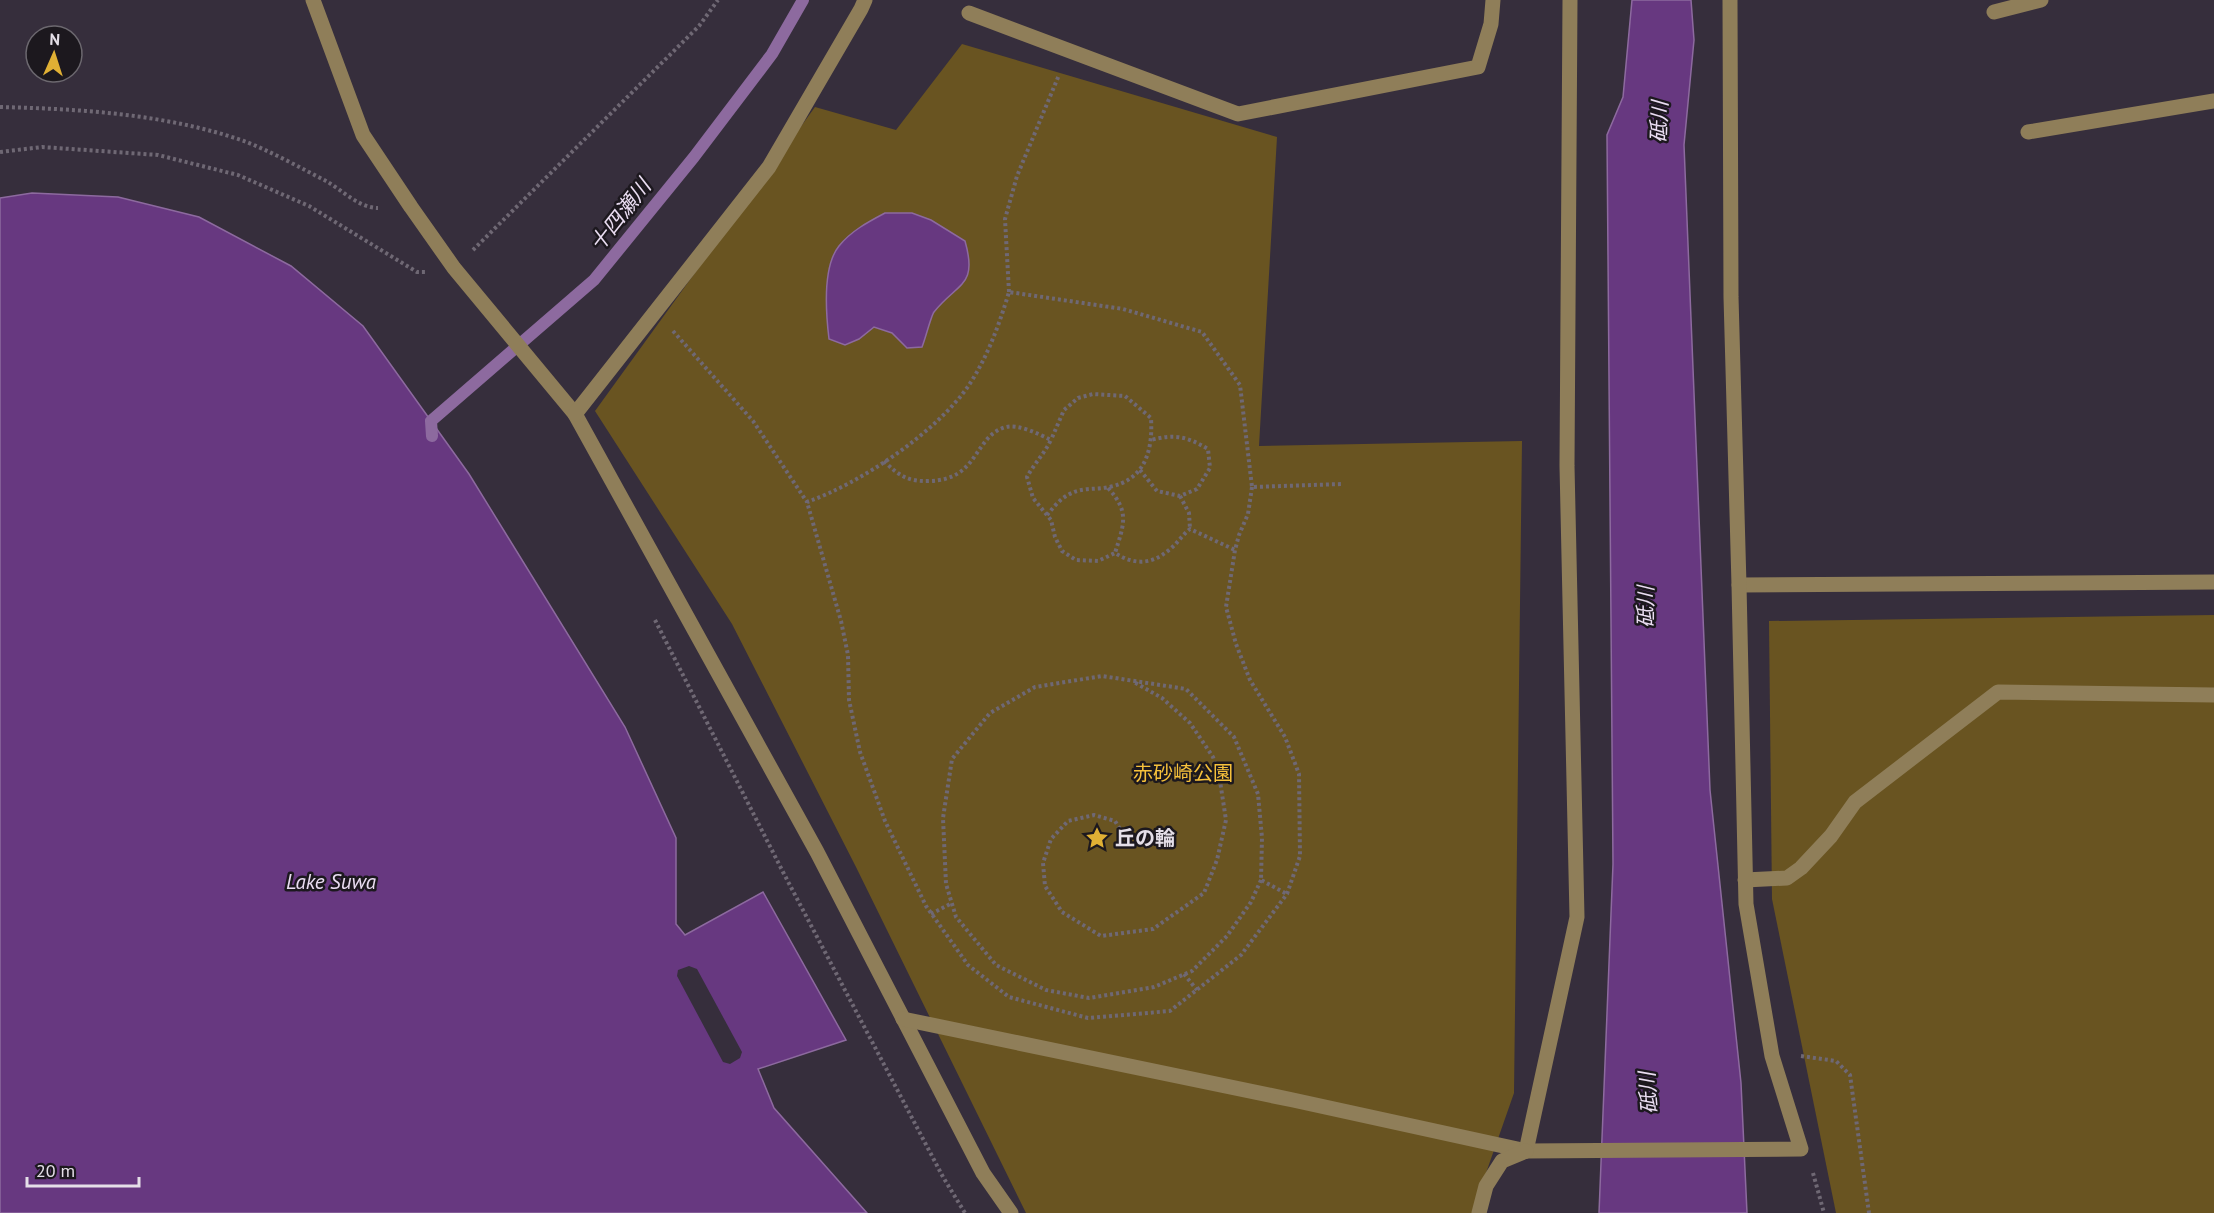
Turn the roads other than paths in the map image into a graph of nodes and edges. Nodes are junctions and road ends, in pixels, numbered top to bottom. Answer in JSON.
{"nodes":[{"id":1,"x":313,"y":0,"type":"edge"},
{"id":2,"x":865,"y":0,"type":"edge"},
{"id":3,"x":1493,"y":0,"type":"edge"},
{"id":4,"x":1570,"y":0,"type":"edge"},
{"id":5,"x":1730,"y":0,"type":"edge"},
{"id":6,"x":2041,"y":0,"type":"edge"},
{"id":7,"x":1994,"y":12,"type":"dead end"},
{"id":8,"x":969,"y":13,"type":"dead end"},
{"id":9,"x":2214,"y":100,"type":"edge"},
{"id":10,"x":2028,"y":132,"type":"dead end"},
{"id":11,"x":575,"y":414,"type":"junction"},
{"id":12,"x":2214,"y":582,"type":"edge"},
{"id":13,"x":1739,"y":585,"type":"junction"},
{"id":14,"x":2214,"y":695,"type":"edge"},
{"id":15,"x":1745,"y":880,"type":"junction"},
{"id":16,"x":903,"y":1019,"type":"junction"},
{"id":17,"x":1526,"y":1151,"type":"junction"},
{"id":18,"x":1011,"y":1213,"type":"edge"},
{"id":19,"x":1479,"y":1213,"type":"edge"}],
"edges":[{"from":1,"to":11,"type":"street"},
{"from":2,"to":11,"type":"street"},
{"from":3,"to":8,"type":"street"},
{"from":4,"to":17,"type":"street"},
{"from":5,"to":13,"type":"street"},
{"from":6,"to":7,"type":"street"},
{"from":9,"to":10,"type":"street"},
{"from":11,"to":16,"type":"street"},
{"from":12,"to":13,"type":"street"},
{"from":13,"to":15,"type":"street"},
{"from":14,"to":15,"type":"street"},
{"from":15,"to":17,"type":"street"},
{"from":16,"to":17,"type":"street"},
{"from":16,"to":18,"type":"street"},
{"from":17,"to":19,"type":"street"}]}
